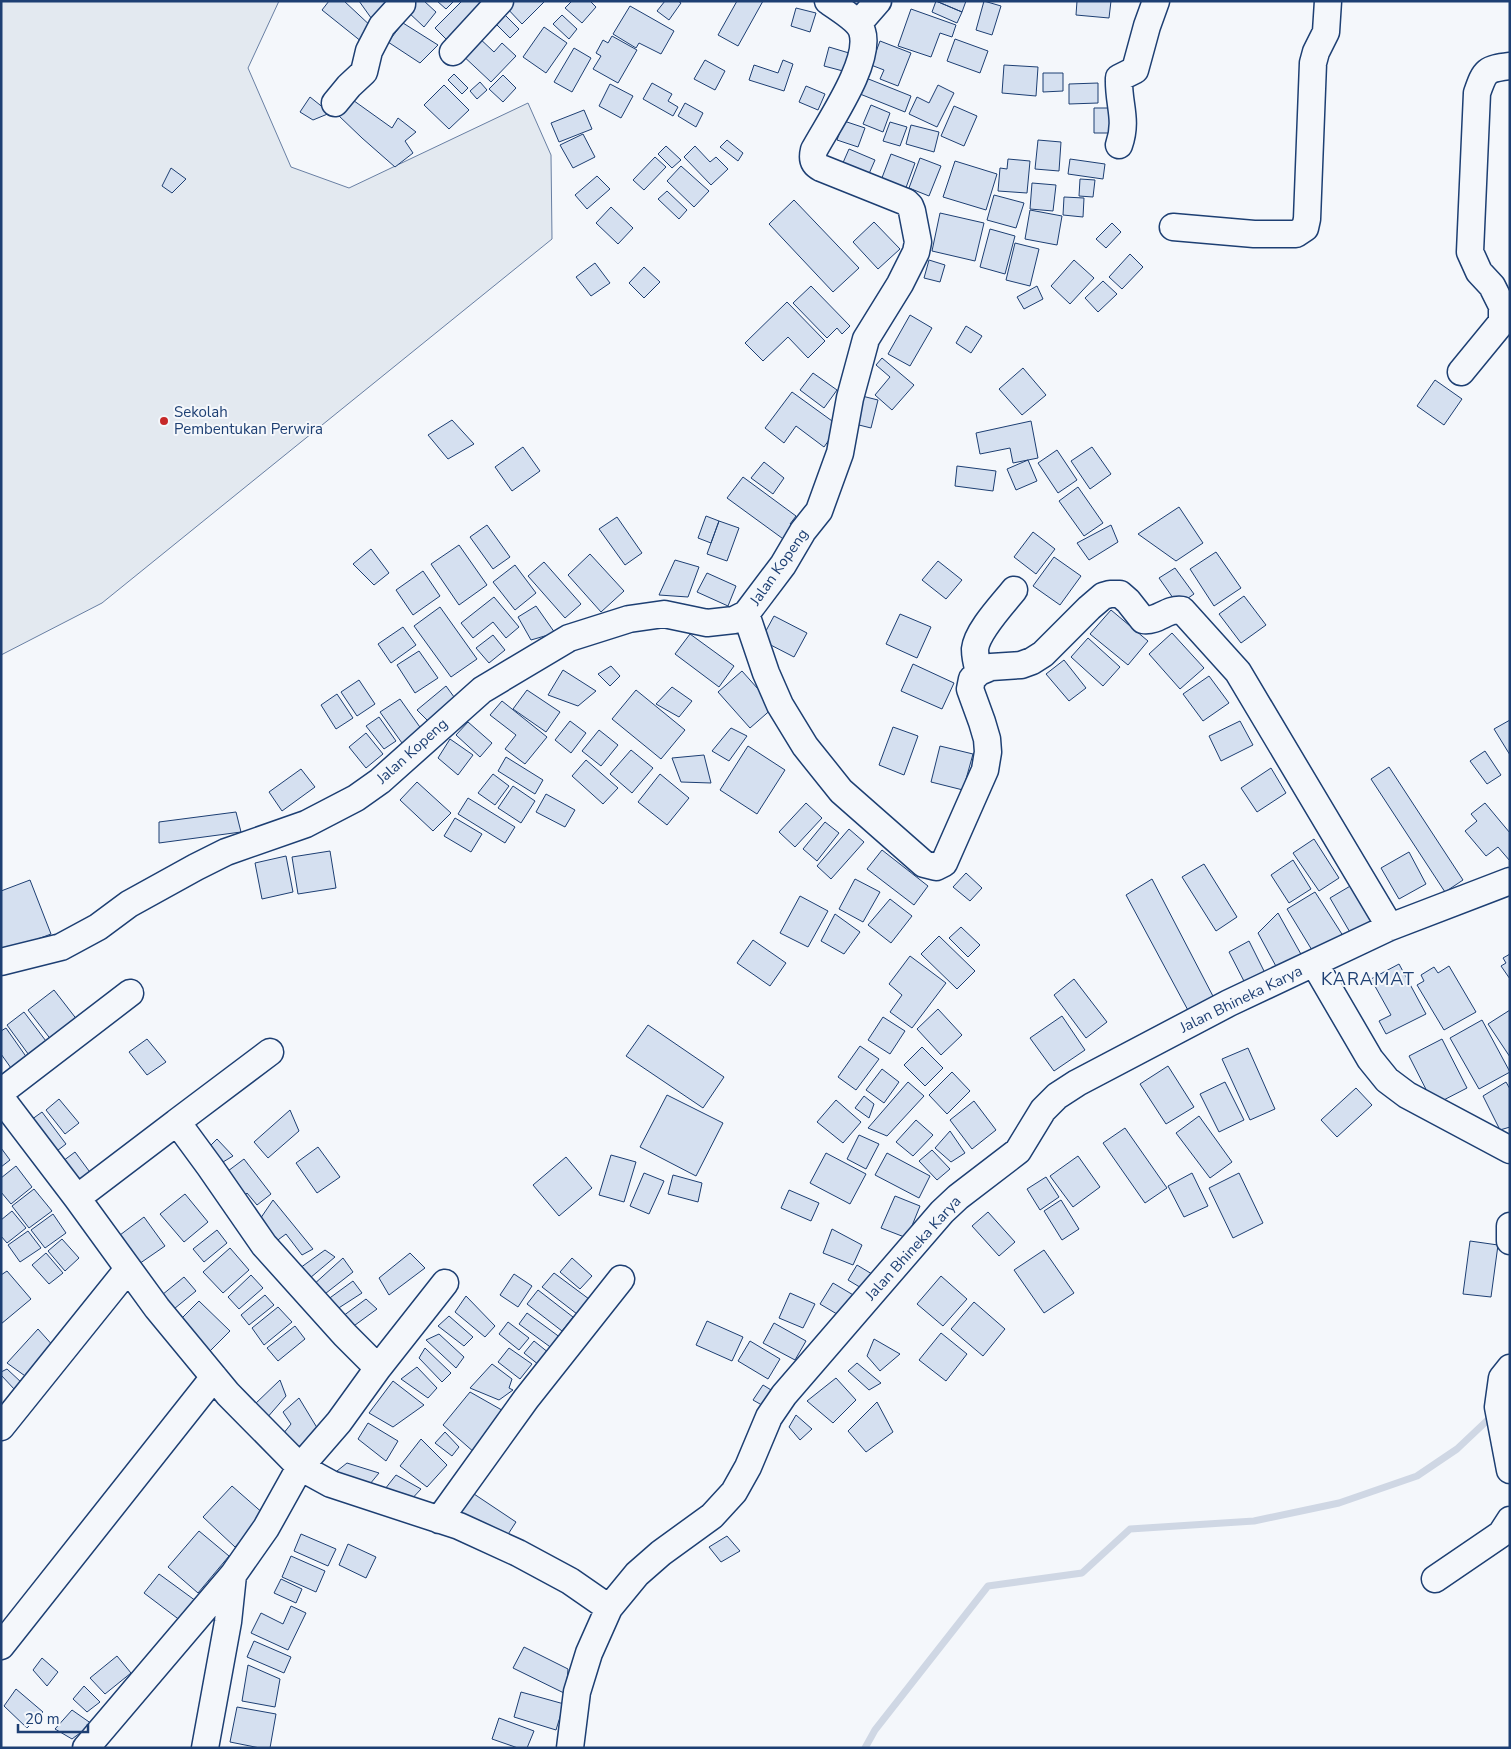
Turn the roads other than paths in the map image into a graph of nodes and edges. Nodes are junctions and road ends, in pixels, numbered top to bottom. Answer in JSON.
{"nodes":[{"id":1,"x":402,"y":1,"type":"edge"},
{"id":2,"x":500,"y":1,"type":"edge"},
{"id":3,"x":828,"y":1,"type":"edge"},
{"id":4,"x":878,"y":1,"type":"edge"},
{"id":5,"x":1156,"y":1,"type":"edge"},
{"id":6,"x":1328,"y":1,"type":"edge"},
{"id":7,"x":858,"y":24,"type":"junction"},
{"id":8,"x":454,"y":52,"type":"dead end"},
{"id":9,"x":1510,"y":66,"type":"edge"},
{"id":10,"x":335,"y":103,"type":"dead end"},
{"id":11,"x":1119,"y":145,"type":"dead end"},
{"id":12,"x":1173,"y":227,"type":"dead end"},
{"id":13,"x":1461,"y":372,"type":"dead end"},
{"id":14,"x":1014,"y":590,"type":"dead end"},
{"id":15,"x":746,"y":614,"type":"junction"},
{"id":16,"x":979,"y":672,"type":"junction"},
{"id":17,"x":1510,"y":881,"type":"edge"},
{"id":18,"x":1390,"y":927,"type":"junction"},
{"id":19,"x":1,"y":962,"type":"edge"},
{"id":20,"x":1314,"y":963,"type":"junction"},
{"id":21,"x":130,"y":993,"type":"dead end"},
{"id":22,"x":270,"y":1052,"type":"dead end"},
{"id":23,"x":1,"y":1092,"type":"edge"},
{"id":24,"x":1,"y":1098,"type":"edge"},
{"id":25,"x":177,"y":1122,"type":"junction"},
{"id":26,"x":1510,"y":1150,"type":"edge"},
{"id":27,"x":77,"y":1198,"type":"junction"},
{"id":28,"x":1510,"y":1226,"type":"edge"},
{"id":29,"x":1510,"y":1241,"type":"edge"},
{"id":30,"x":128,"y":1269,"type":"junction"},
{"id":31,"x":621,"y":1279,"type":"dead end"},
{"id":32,"x":445,"y":1283,"type":"dead end"},
{"id":33,"x":378,"y":1368,"type":"junction"},
{"id":34,"x":1510,"y":1368,"type":"edge"},
{"id":35,"x":214,"y":1377,"type":"junction"},
{"id":36,"x":1,"y":1427,"type":"edge"},
{"id":37,"x":300,"y":1467,"type":"junction"},
{"id":38,"x":1510,"y":1470,"type":"edge"},
{"id":39,"x":439,"y":1520,"type":"junction"},
{"id":40,"x":1510,"y":1520,"type":"edge"},
{"id":41,"x":233,"y":1575,"type":"junction"},
{"id":42,"x":1435,"y":1580,"type":"dead end"},
{"id":43,"x":609,"y":1608,"type":"junction"},
{"id":44,"x":1,"y":1646,"type":"edge"},
{"id":45,"x":86,"y":1748,"type":"edge"},
{"id":46,"x":205,"y":1748,"type":"edge"},
{"id":47,"x":570,"y":1748,"type":"edge"}],
"edges":[{"from":1,"to":10,"type":"street"},
{"from":2,"to":8,"type":"street"},
{"from":3,"to":7,"type":"street"},
{"from":4,"to":7,"type":"street"},
{"from":5,"to":11,"type":"street"},
{"from":6,"to":12,"type":"street"},
{"from":7,"to":15,"type":"street","name":"Jalan Kopeng"},
{"from":9,"to":13,"type":"street"},
{"from":14,"to":16,"type":"street"},
{"from":15,"to":16,"type":"street"},
{"from":15,"to":19,"type":"street","name":"Jalan Kopeng"},
{"from":16,"to":18,"type":"street"},
{"from":17,"to":18,"type":"street","name":"Jalan Bhineka Karya"},
{"from":18,"to":20,"type":"street","name":"Jalan Bhineka Karya"},
{"from":20,"to":26,"type":"street"},
{"from":20,"to":43,"type":"street","name":"Jalan Bhineka Karya"},
{"from":21,"to":23,"type":"street"},
{"from":22,"to":25,"type":"street"},
{"from":24,"to":27,"type":"street"},
{"from":25,"to":27,"type":"street"},
{"from":25,"to":33,"type":"street"},
{"from":27,"to":30,"type":"street"},
{"from":28,"to":29,"type":"street"},
{"from":30,"to":35,"type":"street"},
{"from":30,"to":36,"type":"street"},
{"from":31,"to":39,"type":"street"},
{"from":32,"to":33,"type":"street"},
{"from":33,"to":37,"type":"street"},
{"from":34,"to":38,"type":"street"},
{"from":35,"to":37,"type":"street"},
{"from":35,"to":44,"type":"street"},
{"from":37,"to":39,"type":"street"},
{"from":37,"to":41,"type":"street"},
{"from":39,"to":43,"type":"street"},
{"from":40,"to":42,"type":"street"},
{"from":41,"to":45,"type":"street"},
{"from":41,"to":46,"type":"street"},
{"from":43,"to":47,"type":"street","name":"Jalan Bhineka Karya"}]}
